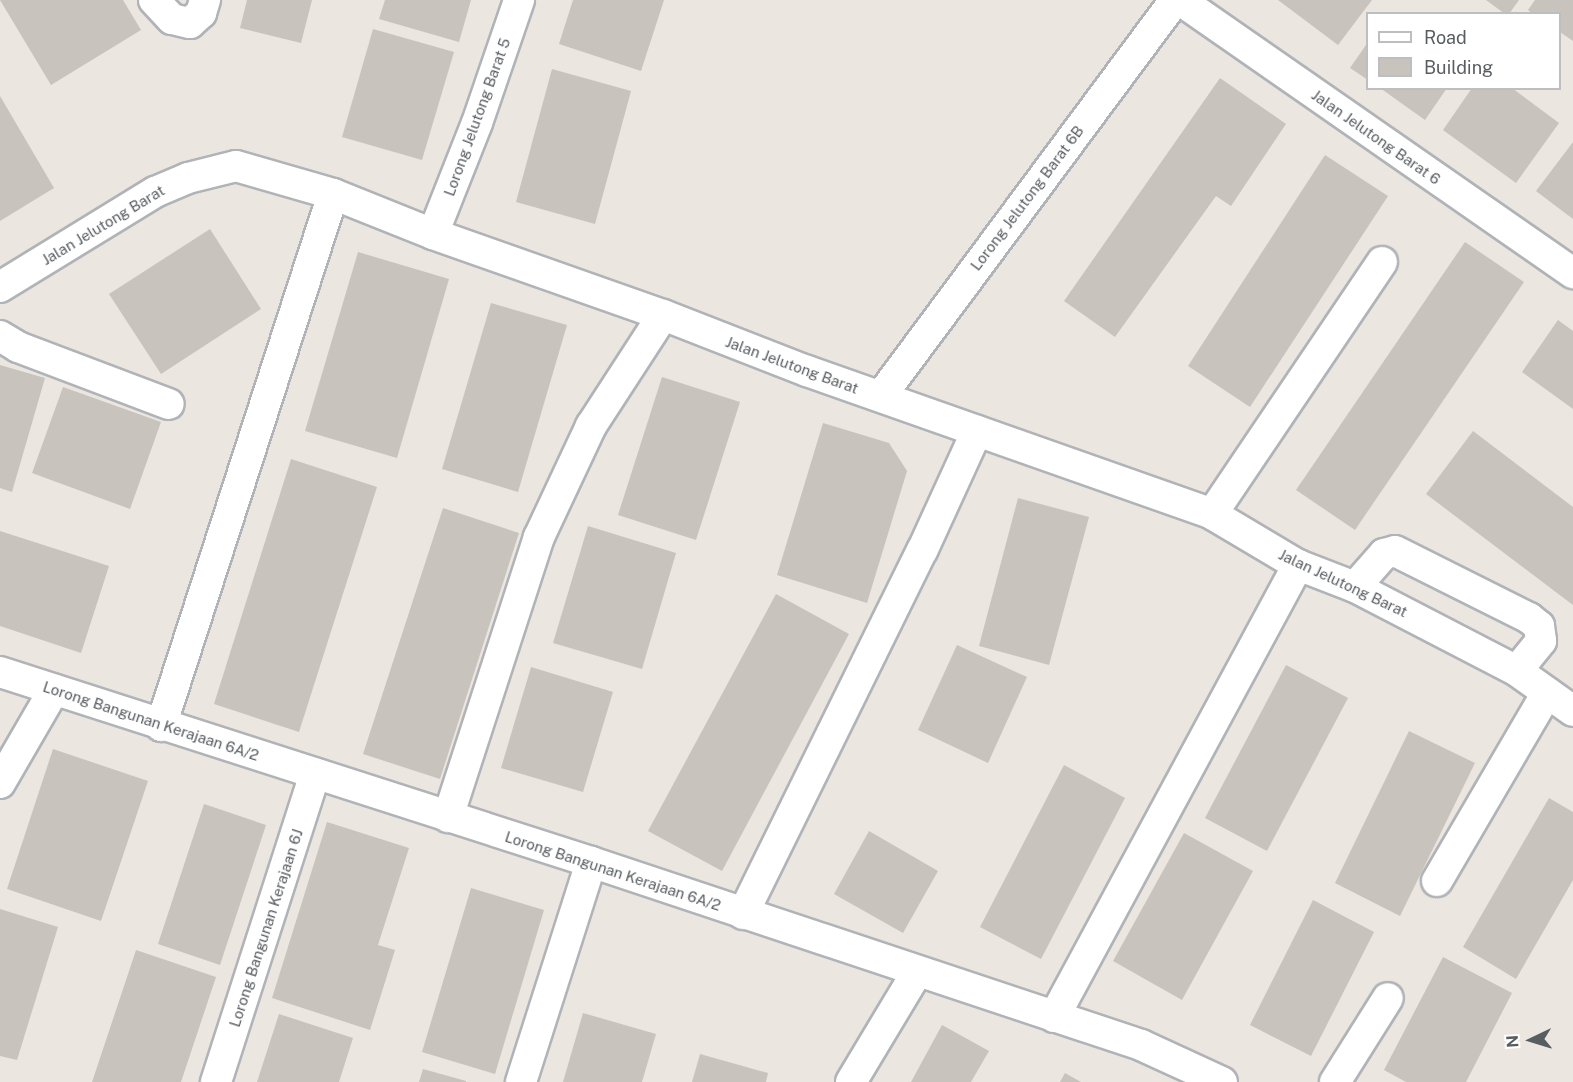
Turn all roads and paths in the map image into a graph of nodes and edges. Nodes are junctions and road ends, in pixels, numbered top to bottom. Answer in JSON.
{"nodes":[{"id":1,"x":154,"y":0,"type":"edge"},
{"id":2,"x":205,"y":0,"type":"edge"},
{"id":3,"x":519,"y":0,"type":"edge"},
{"id":4,"x":1175,"y":0,"type":"edge"},
{"id":5,"x":1180,"y":0,"type":"edge"},
{"id":6,"x":333,"y":194,"type":"junction"},
{"id":7,"x":433,"y":234,"type":"junction"},
{"id":8,"x":1382,"y":262,"type":"dead end"},
{"id":9,"x":1573,"y":273,"type":"edge"},
{"id":10,"x":0,"y":287,"type":"edge"},
{"id":11,"x":663,"y":315,"type":"junction"},
{"id":12,"x":0,"y":336,"type":"edge"},
{"id":13,"x":881,"y":396,"type":"junction"},
{"id":14,"x":169,"y":404,"type":"dead end"},
{"id":15,"x":977,"y":431,"type":"junction"},
{"id":16,"x":1212,"y":514,"type":"junction"},
{"id":17,"x":1298,"y":565,"type":"junction"},
{"id":18,"x":1355,"y":587,"type":"junction"},
{"id":19,"x":1517,"y":671,"type":"junction"},
{"id":20,"x":0,"y":672,"type":"edge"},
{"id":21,"x":54,"y":690,"type":"junction"},
{"id":22,"x":1547,"y":693,"type":"junction"},
{"id":23,"x":1573,"y":711,"type":"edge"},
{"id":24,"x":161,"y":726,"type":"junction"},
{"id":25,"x":315,"y":773,"type":"junction"},
{"id":26,"x":0,"y":783,"type":"edge"},
{"id":27,"x":448,"y":817,"type":"junction"},
{"id":28,"x":591,"y":862,"type":"junction"},
{"id":29,"x":1437,"y":881,"type":"dead end"},
{"id":30,"x":743,"y":914,"type":"junction"},
{"id":31,"x":917,"y":972,"type":"junction"},
{"id":32,"x":1388,"y":998,"type":"dead end"},
{"id":33,"x":1054,"y":1017,"type":"junction"},
{"id":34,"x":1182,"y":1074,"type":"edge"},
{"id":35,"x":216,"y":1082,"type":"edge"},
{"id":36,"x":520,"y":1082,"type":"edge"},
{"id":37,"x":851,"y":1082,"type":"edge"},
{"id":38,"x":1222,"y":1082,"type":"edge"},
{"id":39,"x":1335,"y":1082,"type":"edge"}],
"edges":[{"from":1,"to":2,"type":"street"},
{"from":3,"to":7,"type":"street","name":"Lorong Jelutong Barat 5"},
{"from":4,"to":13,"type":"street","name":"Lorong Jelutong Barat 6B"},
{"from":5,"to":9,"type":"street","name":"Jalan Jelutong Barat 6"},
{"from":6,"to":7,"type":"street","name":"Jalan Jelutong Barat"},
{"from":6,"to":10,"type":"street","name":"Jalan Jelutong Barat"},
{"from":6,"to":24,"type":"street"},
{"from":7,"to":11,"type":"street","name":"Jalan Jelutong Barat"},
{"from":8,"to":16,"type":"street"},
{"from":11,"to":13,"type":"street","name":"Jalan Jelutong Barat"},
{"from":11,"to":27,"type":"street"},
{"from":12,"to":14,"type":"street"},
{"from":13,"to":15,"type":"street","name":"Jalan Jelutong Barat"},
{"from":15,"to":16,"type":"street","name":"Jalan Jelutong Barat"},
{"from":15,"to":30,"type":"street"},
{"from":16,"to":17,"type":"street","name":"Jalan Jelutong Barat"},
{"from":17,"to":18,"type":"street","name":"Jalan Jelutong Barat"},
{"from":17,"to":33,"type":"street"},
{"from":18,"to":19,"type":"street","name":"Jalan Jelutong Barat"},
{"from":18,"to":19,"type":"street"},
{"from":19,"to":22,"type":"street","name":"Jalan Jelutong Barat"},
{"from":20,"to":21,"type":"street","name":"Lorong Bangunan Kerajaan 6A/2"},
{"from":21,"to":24,"type":"street","name":"Lorong Bangunan Kerajaan 6A/2"},
{"from":21,"to":26,"type":"street"},
{"from":22,"to":23,"type":"street","name":"Jalan Jelutong Barat"},
{"from":22,"to":29,"type":"street"},
{"from":24,"to":25,"type":"street","name":"Lorong Bangunan Kerajaan 6A/2"},
{"from":25,"to":27,"type":"street","name":"Lorong Bangunan Kerajaan 6A/2"},
{"from":25,"to":35,"type":"street","name":"Lorong Bangunan Kerajaan 6J"},
{"from":27,"to":28,"type":"street","name":"Lorong Bangunan Kerajaan 6A/2"},
{"from":28,"to":30,"type":"street","name":"Lorong Bangunan Kerajaan 6A/2"},
{"from":28,"to":36,"type":"street"},
{"from":30,"to":31,"type":"street","name":"Lorong Bangunan Kerajaan 6A/2"},
{"from":31,"to":33,"type":"street","name":"Lorong Bangunan Kerajaan 6A/2"},
{"from":31,"to":37,"type":"street"},
{"from":32,"to":39,"type":"street"},
{"from":33,"to":34,"type":"street","name":"Lorong Bangunan Kerajaan 6A/2"},
{"from":34,"to":38,"type":"street","name":"Lorong Bangunan Kerajaan 6A/2"}]}
